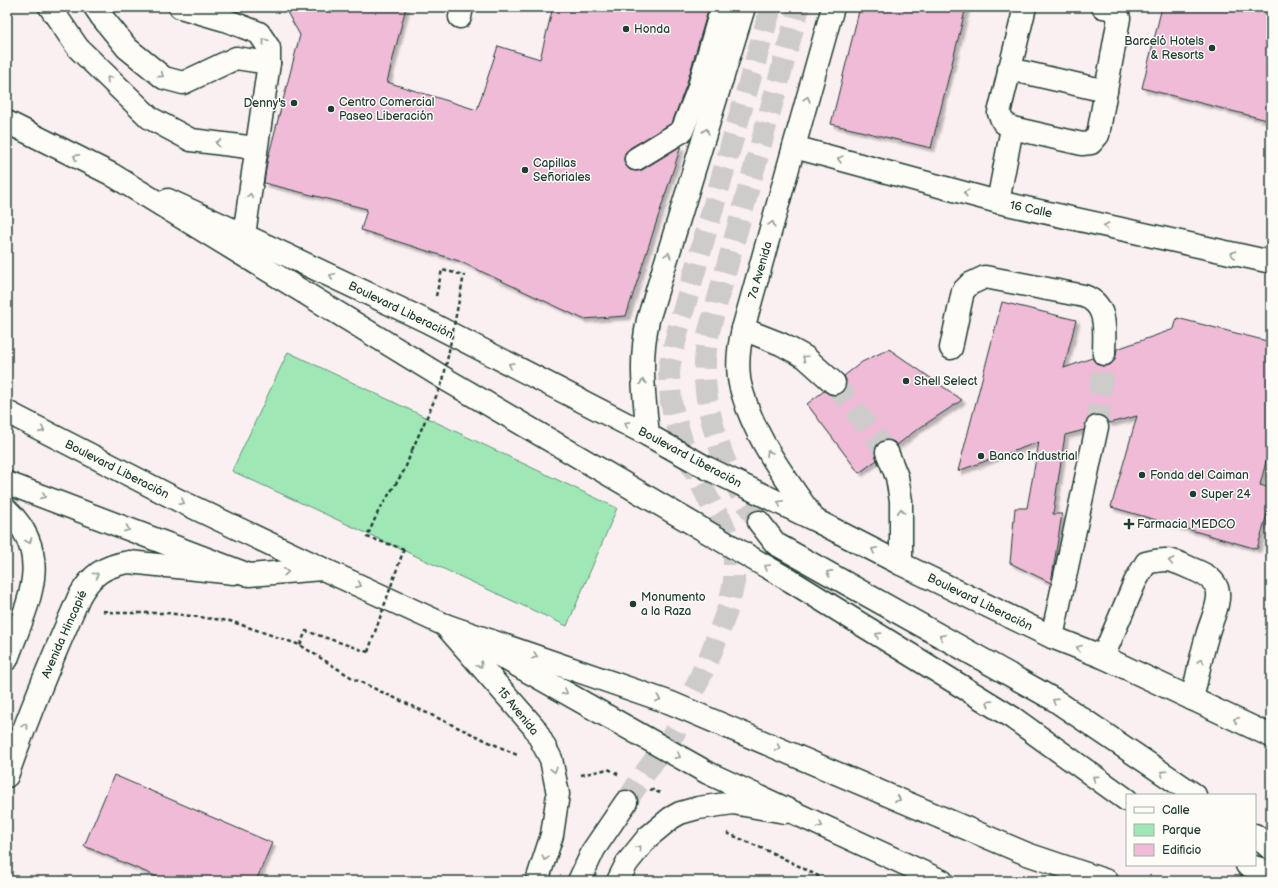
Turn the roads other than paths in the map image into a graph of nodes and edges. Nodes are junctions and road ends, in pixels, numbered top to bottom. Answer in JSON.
{"nodes":[{"id":1,"x":50,"y":7,"type":"edge"},
{"id":2,"x":95,"y":7,"type":"edge"},
{"id":3,"x":180,"y":7,"type":"edge"},
{"id":4,"x":722,"y":7,"type":"edge"},
{"id":5,"x":744,"y":7,"type":"edge"},
{"id":6,"x":833,"y":7,"type":"edge"},
{"id":7,"x":1025,"y":7,"type":"edge"},
{"id":8,"x":1103,"y":7,"type":"edge"},
{"id":9,"x":269,"y":63,"type":"junction"},
{"id":10,"x":1009,"y":69,"type":"junction"},
{"id":11,"x":1106,"y":91,"type":"junction"},
{"id":12,"x":7,"y":122,"type":"edge"},
{"id":13,"x":1012,"y":128,"type":"junction"},
{"id":14,"x":256,"y":148,"type":"junction"},
{"id":15,"x":794,"y":148,"type":"junction"},
{"id":16,"x":636,"y":159,"type":"dead end"},
{"id":17,"x":111,"y":174,"type":"junction"},
{"id":18,"x":998,"y":202,"type":"junction"},
{"id":19,"x":244,"y":235,"type":"junction"},
{"id":20,"x":1271,"y":262,"type":"edge"},
{"id":21,"x":743,"y":329,"type":"junction"},
{"id":22,"x":951,"y":348,"type":"dead end"},
{"id":23,"x":1104,"y":354,"type":"tunnel mouth"},
{"id":24,"x":834,"y":383,"type":"tunnel mouth"},
{"id":25,"x":7,"y":412,"type":"edge"},
{"id":26,"x":1097,"y":426,"type":"tunnel mouth"},
{"id":27,"x":648,"y":434,"type":"junction"},
{"id":28,"x":887,"y":452,"type":"tunnel mouth"},
{"id":29,"x":7,"y":482,"type":"edge"},
{"id":30,"x":7,"y":510,"type":"edge"},
{"id":31,"x":815,"y":520,"type":"junction"},
{"id":32,"x":759,"y":522,"type":"tunnel mouth"},
{"id":33,"x":901,"y":564,"type":"junction"},
{"id":34,"x":323,"y":569,"type":"junction"},
{"id":35,"x":249,"y":575,"type":"junction"},
{"id":36,"x":445,"y":625,"type":"junction"},
{"id":37,"x":1052,"y":637,"type":"junction"},
{"id":38,"x":1103,"y":657,"type":"junction"},
{"id":39,"x":7,"y":659,"type":"edge"},
{"id":40,"x":1192,"y":699,"type":"junction"},
{"id":41,"x":1271,"y":736,"type":"edge"},
{"id":42,"x":7,"y":776,"type":"edge"},
{"id":43,"x":1195,"y":794,"type":"edge"},
{"id":44,"x":1126,"y":799,"type":"edge"},
{"id":45,"x":626,"y":802,"type":"tunnel mouth"},
{"id":46,"x":794,"y":813,"type":"junction"},
{"id":47,"x":1256,"y":836,"type":"edge"},
{"id":48,"x":1271,"y":849,"type":"edge"},
{"id":49,"x":1250,"y":866,"type":"edge"},
{"id":50,"x":1271,"y":872,"type":"edge"},
{"id":51,"x":537,"y":881,"type":"edge"},
{"id":52,"x":579,"y":881,"type":"edge"},
{"id":53,"x":618,"y":881,"type":"edge"},
{"id":54,"x":942,"y":881,"type":"edge"},
{"id":55,"x":1107,"y":881,"type":"edge"}],
"edges":[{"from":14,"to":1,"type":"main road","one_way":true},
{"from":2,"to":9,"type":"main road","one_way":true},
{"from":9,"to":3,"type":"main road","one_way":true},
{"from":4,"to":16,"type":"main road"},
{"from":27,"to":5,"type":"main road","one_way":true},
{"from":15,"to":6,"type":"main road","name":"7a Avenida","one_way":true},
{"from":7,"to":10,"type":"main road"},
{"from":8,"to":11,"type":"main road"},
{"from":9,"to":14,"type":"main road"},
{"from":10,"to":11,"type":"main road"},
{"from":10,"to":13,"type":"main road"},
{"from":11,"to":13,"type":"main road"},
{"from":17,"to":12,"type":"main road","name":"Boulevard Liberación","one_way":true},
{"from":13,"to":18,"type":"main road"},
{"from":19,"to":14,"type":"main road","one_way":true},
{"from":18,"to":15,"type":"main road","name":"16 Calle","one_way":true},
{"from":21,"to":15,"type":"main road","name":"7a Avenida","one_way":true},
{"from":17,"to":19,"type":"main road","name":"Boulevard Liberación"},
{"from":44,"to":17,"type":"main road","name":"Boulevard Liberación","one_way":true},
{"from":20,"to":18,"type":"main road","name":"16 Calle","one_way":true},
{"from":27,"to":19,"type":"main road","name":"Boulevard Liberación","one_way":true},
{"from":24,"to":21,"type":"main road","one_way":true},
{"from":31,"to":21,"type":"main road","name":"7a Avenida","one_way":true},
{"from":22,"to":23,"type":"main road"},
{"from":25,"to":34,"type":"main road","name":"Boulevard Liberación","one_way":true},
{"from":26,"to":37,"type":"main road"},
{"from":31,"to":27,"type":"main road","name":"Boulevard Liberación","one_way":true},
{"from":33,"to":28,"type":"main road","one_way":true},
{"from":29,"to":35,"type":"main road","one_way":true},
{"from":30,"to":39,"type":"main road","one_way":true},
{"from":33,"to":31,"type":"main road","name":"Boulevard Liberación","one_way":true},
{"from":43,"to":32,"type":"main road","one_way":true},
{"from":33,"to":37,"type":"main road","name":"Boulevard Liberación"},
{"from":35,"to":34,"type":"main road","one_way":true},
{"from":34,"to":36,"type":"main road","name":"Boulevard Liberación","one_way":true},
{"from":42,"to":35,"type":"main road","name":"Avenida Hincapié","one_way":true},
{"from":36,"to":46,"type":"main road","name":"Boulevard Liberación","one_way":true},
{"from":36,"to":51,"type":"main road","name":"15 Avenida","one_way":true},
{"from":36,"to":55,"type":"main road","name":"Boulevard Liberación","one_way":true},
{"from":38,"to":37,"type":"main road","name":"Boulevard Liberación","one_way":true},
{"from":38,"to":40,"type":"main road","name":"Boulevard Liberación"},
{"from":40,"to":38,"type":"main road","one_way":true},
{"from":41,"to":40,"type":"main road","name":"Boulevard Liberación","one_way":true},
{"from":45,"to":52,"type":"main road"},
{"from":53,"to":46,"type":"main road","one_way":true},
{"from":46,"to":54,"type":"main road","name":"Boulevard Liberación","one_way":true},
{"from":47,"to":48,"type":"main road"},
{"from":49,"to":50,"type":"main road"}]}
